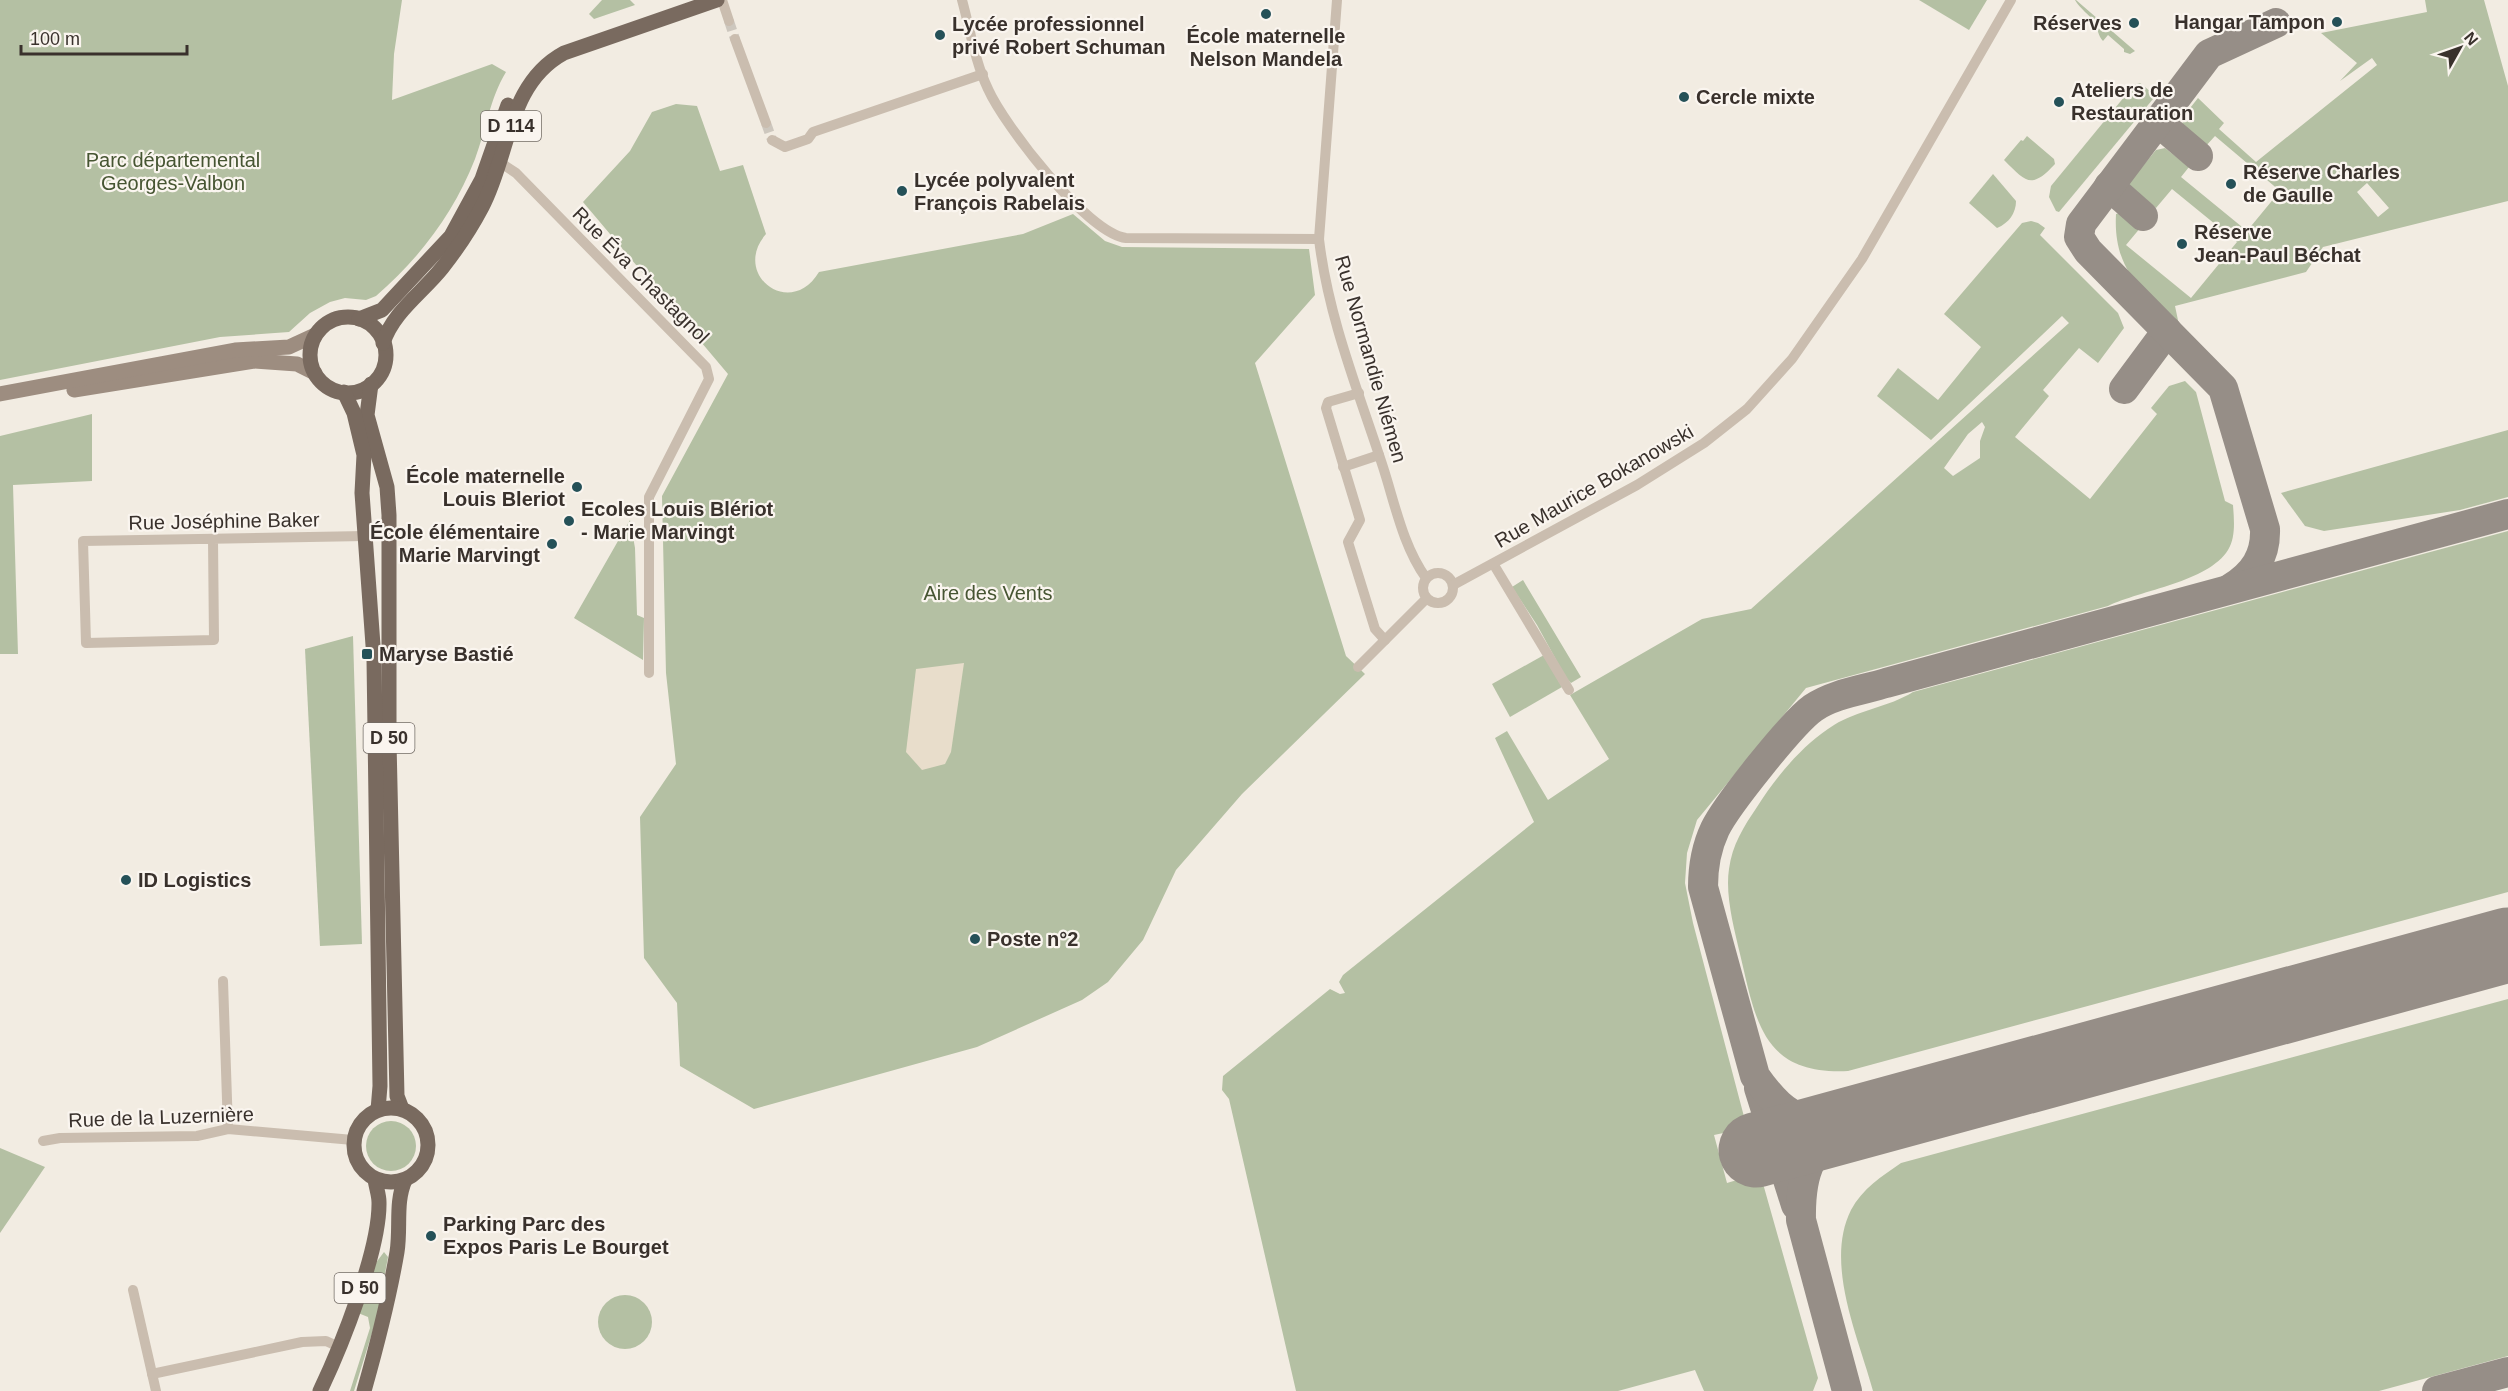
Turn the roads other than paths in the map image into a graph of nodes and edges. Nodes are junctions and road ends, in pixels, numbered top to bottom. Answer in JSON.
{"nodes":[{"id":1,"x":689,"y":0,"type":"edge"},
{"id":2,"x":717,"y":0,"type":"edge"},
{"id":3,"x":722,"y":0,"type":"edge"},
{"id":4,"x":962,"y":0,"type":"edge"},
{"id":5,"x":1337,"y":0,"type":"edge"},
{"id":6,"x":2011,"y":0,"type":"edge"},
{"id":7,"x":729,"y":21,"type":"tunnel mouth"},
{"id":8,"x":735,"y":39,"type":"tunnel mouth"},
{"id":9,"x":983,"y":74,"type":"junction"},
{"id":10,"x":766,"y":123,"type":"tunnel mouth"},
{"id":11,"x":772,"y":140,"type":"dead end"},
{"id":12,"x":501,"y":163,"type":"junction"},
{"id":13,"x":1319,"y":239,"type":"junction"},
{"id":14,"x":359,"y":319,"type":"junction"},
{"id":15,"x":315,"y":335,"type":"junction"},
{"id":16,"x":383,"y":343,"type":"junction"},
{"id":17,"x":315,"y":373,"type":"junction"},
{"id":18,"x":371,"y":384,"type":"junction"},
{"id":19,"x":344,"y":392,"type":"junction"},
{"id":20,"x":1359,"y":393,"type":"junction"},
{"id":21,"x":0,"y":394,"type":"edge"},
{"id":22,"x":0,"y":402,"type":"edge"},
{"id":23,"x":1379,"y":455,"type":"junction"},
{"id":24,"x":1343,"y":467,"type":"junction"},
{"id":25,"x":365,"y":536,"type":"junction"},
{"id":26,"x":213,"y":540,"type":"junction"},
{"id":27,"x":1494,"y":565,"type":"junction"},
{"id":28,"x":1426,"y":578,"type":"junction"},
{"id":29,"x":1453,"y":585,"type":"junction"},
{"id":30,"x":1426,"y":599,"type":"junction"},
{"id":31,"x":1385,"y":640,"type":"junction"},
{"id":32,"x":1358,"y":668,"type":"dead end"},
{"id":33,"x":649,"y":673,"type":"dead end"},
{"id":34,"x":1569,"y":690,"type":"dead end"},
{"id":35,"x":223,"y":981,"type":"dead end"},
{"id":36,"x":402,"y":1109,"type":"junction"},
{"id":37,"x":378,"y":1110,"type":"junction"},
{"id":38,"x":228,"y":1129,"type":"junction"},
{"id":39,"x":353,"y":1140,"type":"junction"},
{"id":40,"x":43,"y":1141,"type":"dead end"},
{"id":41,"x":375,"y":1179,"type":"junction"},
{"id":42,"x":405,"y":1180,"type":"junction"},
{"id":43,"x":134,"y":1290,"type":"dead end"},
{"id":44,"x":339,"y":1347,"type":"junction"},
{"id":45,"x":152,"y":1374,"type":"junction"},
{"id":46,"x":156,"y":1391,"type":"edge"},
{"id":47,"x":320,"y":1391,"type":"edge"},
{"id":48,"x":364,"y":1391,"type":"edge"}],
"edges":[{"from":1,"to":14,"type":"main road","number":"D 114"},
{"from":2,"to":12,"type":"main road","number":"D 114"},
{"from":3,"to":7,"type":"street"},
{"from":4,"to":9,"type":"street"},
{"from":5,"to":13,"type":"street","name":"Rue Normandie Niémen"},
{"from":6,"to":27,"type":"street","name":"Rue Maurice Bokanowski"},
{"from":8,"to":10,"type":"street"},
{"from":9,"to":11,"type":"street"},
{"from":9,"to":13,"type":"street"},
{"from":12,"to":16,"type":"main road","number":"D 114"},
{"from":12,"to":33,"type":"street","name":"Rue Éva Chastagnol"},
{"from":13,"to":20,"type":"street","name":"Rue Normandie Niémen"},
{"from":14,"to":15,"type":"main road"},
{"from":14,"to":16,"type":"main road"},
{"from":15,"to":17,"type":"main road"},
{"from":15,"to":21,"type":"main road"},
{"from":16,"to":18,"type":"main road"},
{"from":17,"to":19,"type":"main road"},
{"from":17,"to":22,"type":"main road"},
{"from":18,"to":19,"type":"main road"},
{"from":18,"to":36,"type":"main road","number":"D 50"},
{"from":19,"to":25,"type":"main road","number":"D 50"},
{"from":20,"to":23,"type":"street","name":"Rue Normandie Niémen"},
{"from":20,"to":24,"type":"street"},
{"from":23,"to":24,"type":"street"},
{"from":23,"to":28,"type":"street","name":"Rue Normandie Niémen"},
{"from":24,"to":31,"type":"street"},
{"from":25,"to":26,"type":"street","name":"Rue Joséphine Baker"},
{"from":25,"to":37,"type":"main road","number":"D 50"},
{"from":26,"to":26,"type":"street","name":"Rue Joséphine Baker"},
{"from":27,"to":29,"type":"street","name":"Rue Maurice Bokanowski"},
{"from":27,"to":34,"type":"street"},
{"from":28,"to":29,"type":"street"},
{"from":28,"to":30,"type":"street"},
{"from":29,"to":30,"type":"street"},
{"from":30,"to":31,"type":"street"},
{"from":31,"to":32,"type":"street"},
{"from":35,"to":38,"type":"street"},
{"from":36,"to":37,"type":"main road"},
{"from":36,"to":42,"type":"main road"},
{"from":37,"to":39,"type":"main road"},
{"from":38,"to":39,"type":"street","name":"Rue de la Luzernière"},
{"from":38,"to":40,"type":"street","name":"Rue de la Luzernière"},
{"from":39,"to":41,"type":"main road"},
{"from":41,"to":42,"type":"main road"},
{"from":41,"to":44,"type":"main road","number":"D 50"},
{"from":42,"to":48,"type":"main road","number":"D 50"},
{"from":43,"to":45,"type":"street"},
{"from":44,"to":45,"type":"street"},
{"from":44,"to":47,"type":"main road","number":"D 50"},
{"from":45,"to":46,"type":"street"}]}
